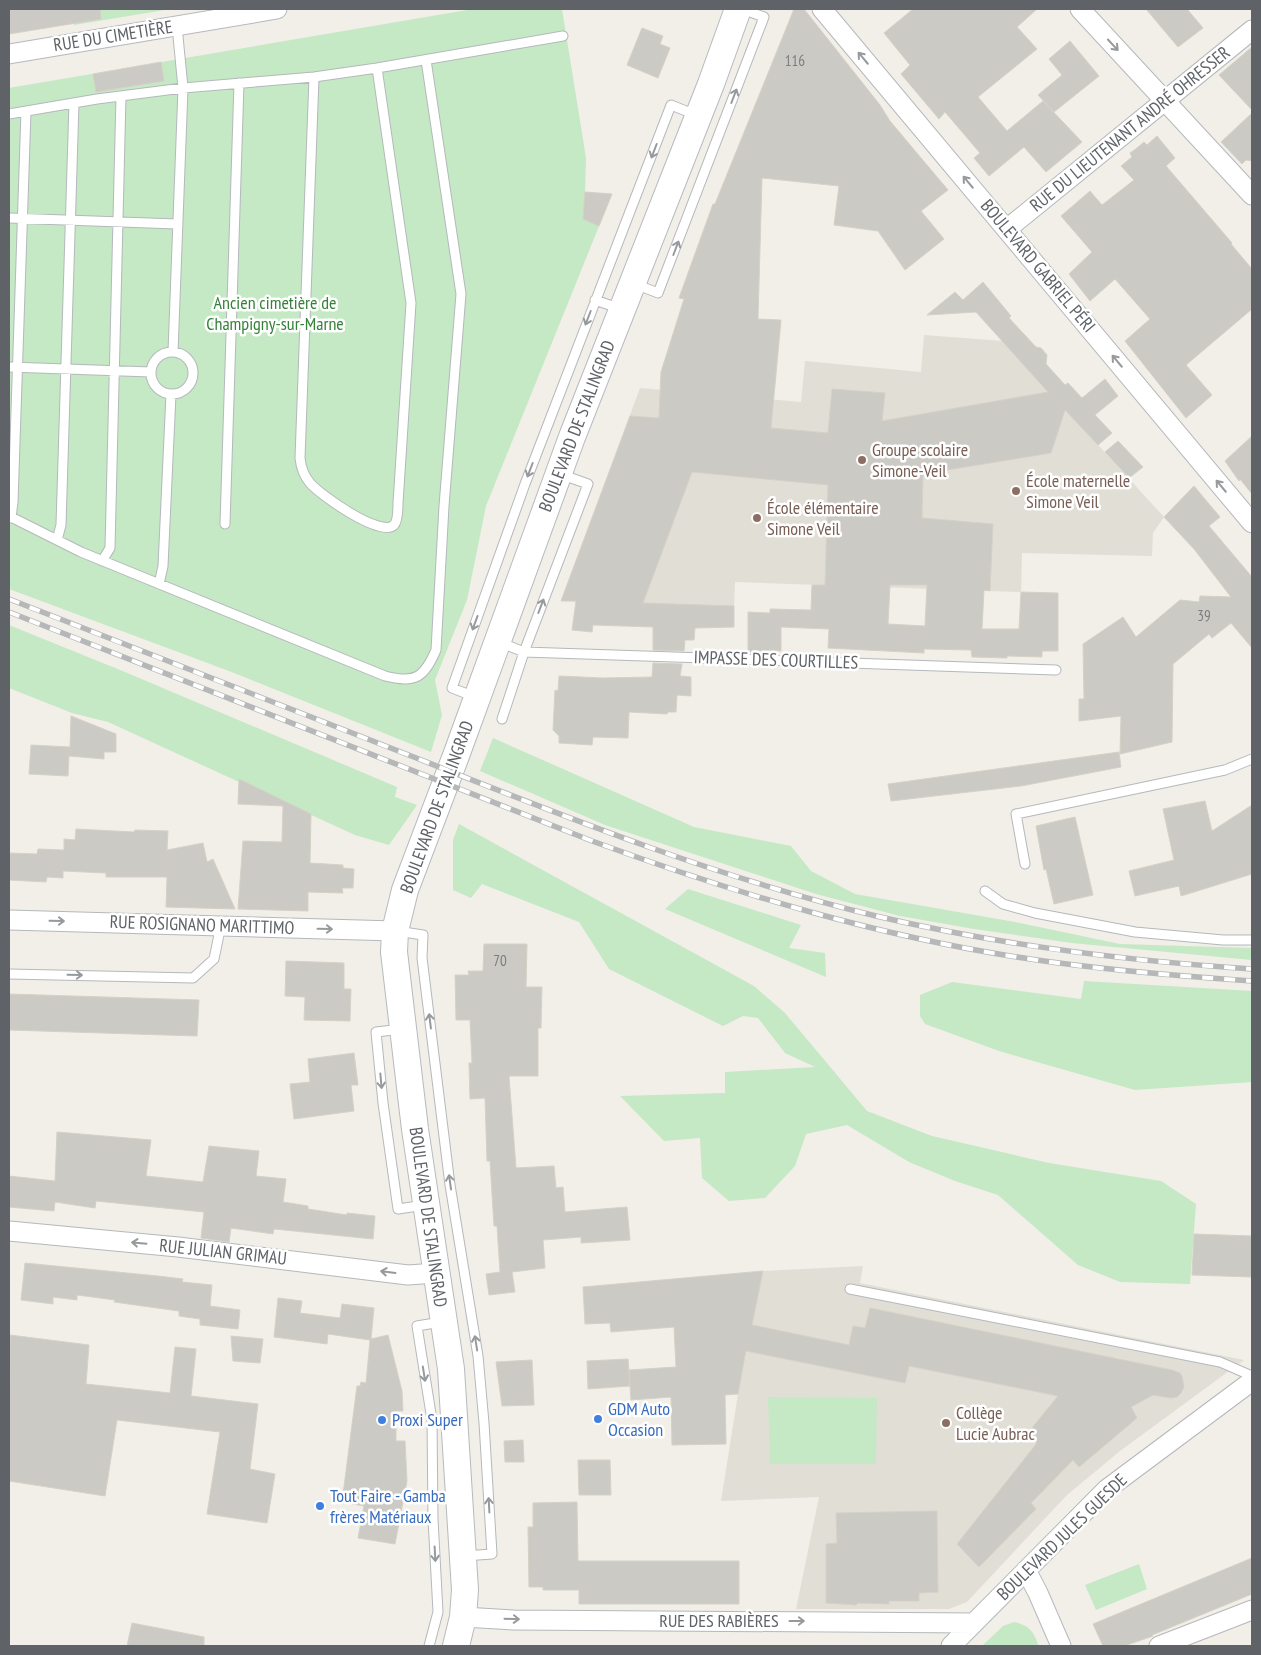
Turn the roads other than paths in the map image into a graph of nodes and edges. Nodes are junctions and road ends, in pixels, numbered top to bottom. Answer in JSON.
{"nodes":[{"id":1,"x":277,"y":9,"type":"edge"},
{"id":2,"x":738,"y":9,"type":"edge"},
{"id":3,"x":742,"y":9,"type":"edge"},
{"id":4,"x":822,"y":9,"type":"edge"},
{"id":5,"x":1080,"y":9,"type":"edge"},
{"id":6,"x":177,"y":26,"type":"junction"},
{"id":7,"x":1252,"y":30,"type":"edge"},
{"id":8,"x":563,"y":36,"type":"dead end"},
{"id":9,"x":9,"y":54,"type":"edge"},
{"id":10,"x":426,"y":60,"type":"junction"},
{"id":11,"x":377,"y":68,"type":"junction"},
{"id":12,"x":314,"y":77,"type":"junction"},
{"id":13,"x":240,"y":83,"type":"junction"},
{"id":14,"x":183,"y":88,"type":"junction"},
{"id":15,"x":120,"y":96,"type":"junction"},
{"id":16,"x":1165,"y":101,"type":"junction"},
{"id":17,"x":74,"y":103,"type":"junction"},
{"id":18,"x":26,"y":111,"type":"junction"},
{"id":19,"x":9,"y":114,"type":"edge"},
{"id":20,"x":698,"y":115,"type":"junction"},
{"id":21,"x":1252,"y":195,"type":"edge"},
{"id":22,"x":9,"y":218,"type":"edge"},
{"id":23,"x":22,"y":219,"type":"junction"},
{"id":24,"x":71,"y":220,"type":"junction"},
{"id":25,"x":119,"y":222,"type":"junction"},
{"id":26,"x":177,"y":224,"type":"junction"},
{"id":27,"x":1007,"y":229,"type":"junction"},
{"id":28,"x":632,"y":282,"type":"junction"},
{"id":29,"x":595,"y":300,"type":"junction"},
{"id":30,"x":621,"y":309,"type":"junction"},
{"id":31,"x":173,"y":352,"type":"junction"},
{"id":32,"x":13,"y":368,"type":"edge"},
{"id":33,"x":66,"y":369,"type":"junction"},
{"id":34,"x":114,"y":371,"type":"junction"},
{"id":35,"x":151,"y":372,"type":"junction"},
{"id":36,"x":171,"y":394,"type":"junction"},
{"id":37,"x":558,"y":473,"type":"junction"},
{"id":38,"x":10,"y":517,"type":"edge"},
{"id":39,"x":1252,"y":523,"type":"edge"},
{"id":40,"x":225,"y":524,"type":"dead end"},
{"id":41,"x":57,"y":540,"type":"junction"},
{"id":42,"x":102,"y":561,"type":"junction"},
{"id":43,"x":159,"y":584,"type":"junction"},
{"id":44,"x":498,"y":642,"type":"junction"},
{"id":45,"x":524,"y":652,"type":"junction"},
{"id":46,"x":1056,"y":670,"type":"dead end"},
{"id":47,"x":478,"y":698,"type":"junction"},
{"id":48,"x":502,"y":719,"type":"dead end"},
{"id":49,"x":1252,"y":759,"type":"edge"},
{"id":50,"x":1026,"y":864,"type":"dead end"},
{"id":51,"x":985,"y":891,"type":"dead end"},
{"id":52,"x":9,"y":920,"type":"edge"},
{"id":53,"x":221,"y":925,"type":"junction"},
{"id":54,"x":395,"y":931,"type":"junction"},
{"id":55,"x":1252,"y":940,"type":"edge"},
{"id":56,"x":9,"y":974,"type":"edge"},
{"id":57,"x":9,"y":1231,"type":"edge"},
{"id":58,"x":436,"y":1273,"type":"junction"},
{"id":59,"x":850,"y":1290,"type":"dead end"},
{"id":60,"x":444,"y":1321,"type":"junction"},
{"id":61,"x":1252,"y":1376,"type":"edge"},
{"id":62,"x":1252,"y":1381,"type":"edge"},
{"id":63,"x":463,"y":1556,"type":"junction"},
{"id":64,"x":1026,"y":1570,"type":"junction"},
{"id":65,"x":1252,"y":1610,"type":"edge"},
{"id":66,"x":463,"y":1617,"type":"junction"},
{"id":67,"x":974,"y":1622,"type":"junction"},
{"id":68,"x":429,"y":1646,"type":"edge"},
{"id":69,"x":456,"y":1646,"type":"edge"},
{"id":70,"x":951,"y":1646,"type":"edge"},
{"id":71,"x":1061,"y":1646,"type":"edge"},
{"id":72,"x":1159,"y":1646,"type":"edge"}],
"edges":[{"from":1,"to":6,"type":"street","name":"RUE DU CIMETIÈRE"},
{"from":2,"to":20,"type":"main road","name":"BOULEVARD DE STALINGRAD"},
{"from":28,"to":3,"type":"lane","one_way":true},
{"from":27,"to":4,"type":"street","name":"BOULEVARD GABRIEL PÉRI","one_way":true},
{"from":5,"to":16,"type":"street","one_way":true},
{"from":6,"to":9,"type":"street","name":"RUE DU CIMETIÈRE"},
{"from":6,"to":14,"type":"lane"},
{"from":7,"to":16,"type":"street","name":"RUE DU LIEUTENANT ANDRÉ OHRESSER"},
{"from":8,"to":10,"type":"lane"},
{"from":10,"to":11,"type":"lane"},
{"from":10,"to":43,"type":"lane"},
{"from":11,"to":12,"type":"lane"},
{"from":11,"to":12,"type":"lane"},
{"from":12,"to":13,"type":"lane"},
{"from":13,"to":14,"type":"lane"},
{"from":13,"to":40,"type":"lane"},
{"from":14,"to":15,"type":"lane"},
{"from":14,"to":26,"type":"lane"},
{"from":15,"to":17,"type":"lane"},
{"from":15,"to":25,"type":"lane"},
{"from":16,"to":21,"type":"street"},
{"from":16,"to":27,"type":"street","name":"RUE DU LIEUTENANT ANDRÉ OHRESSER"},
{"from":17,"to":18,"type":"lane"},
{"from":17,"to":24,"type":"lane"},
{"from":18,"to":19,"type":"lane"},
{"from":18,"to":23,"type":"lane"},
{"from":20,"to":28,"type":"main road","name":"BOULEVARD DE STALINGRAD"},
{"from":20,"to":29,"type":"lane","one_way":true},
{"from":22,"to":23,"type":"lane"},
{"from":23,"to":24,"type":"lane"},
{"from":23,"to":32,"type":"lane"},
{"from":24,"to":25,"type":"lane"},
{"from":24,"to":33,"type":"lane"},
{"from":25,"to":26,"type":"lane"},
{"from":25,"to":34,"type":"lane"},
{"from":26,"to":31,"type":"lane"},
{"from":39,"to":27,"type":"street","name":"BOULEVARD GABRIEL PÉRI","one_way":true},
{"from":28,"to":30,"type":"main road","name":"BOULEVARD DE STALINGRAD"},
{"from":29,"to":30,"type":"lane"},
{"from":29,"to":47,"type":"lane","one_way":true},
{"from":30,"to":37,"type":"main road","name":"BOULEVARD DE STALINGRAD"},
{"from":31,"to":35,"type":"lane"},
{"from":31,"to":36,"type":"lane"},
{"from":32,"to":33,"type":"lane"},
{"from":32,"to":38,"type":"lane"},
{"from":33,"to":34,"type":"lane"},
{"from":33,"to":41,"type":"lane"},
{"from":34,"to":35,"type":"lane"},
{"from":34,"to":42,"type":"lane"},
{"from":35,"to":36,"type":"lane"},
{"from":36,"to":43,"type":"lane"},
{"from":37,"to":44,"type":"main road","name":"BOULEVARD DE STALINGRAD"},
{"from":45,"to":37,"type":"lane","one_way":true},
{"from":38,"to":41,"type":"lane"},
{"from":41,"to":42,"type":"lane"},
{"from":42,"to":43,"type":"lane"},
{"from":44,"to":45,"type":"lane","name":"IMPASSE DES COURTILLES"},
{"from":44,"to":47,"type":"main road","name":"BOULEVARD DE STALINGRAD"},
{"from":45,"to":46,"type":"lane","name":"IMPASSE DES COURTILLES"},
{"from":45,"to":48,"type":"lane"},
{"from":47,"to":54,"type":"main road","name":"BOULEVARD DE STALINGRAD"},
{"from":49,"to":50,"type":"lane"},
{"from":51,"to":55,"type":"lane"},
{"from":52,"to":53,"type":"street","name":"RUE ROSIGNANO MARITTIMO","one_way":true},
{"from":53,"to":54,"type":"street","name":"RUE ROSIGNANO MARITTIMO","one_way":true},
{"from":56,"to":53,"type":"lane","one_way":true},
{"from":54,"to":58,"type":"main road","name":"BOULEVARD DE STALINGRAD"},
{"from":63,"to":54,"type":"lane","one_way":true},
{"from":58,"to":57,"type":"street","name":"RUE JULIAN GRIMAU","one_way":true},
{"from":58,"to":60,"type":"main road","name":"BOULEVARD DE STALINGRAD"},
{"from":59,"to":61,"type":"lane"},
{"from":60,"to":63,"type":"main road","name":"BOULEVARD DE STALINGRAD"},
{"from":60,"to":68,"type":"lane","one_way":true},
{"from":62,"to":64,"type":"street","name":"BOULEVARD JULES GUESDE"},
{"from":63,"to":66,"type":"main road","name":"BOULEVARD DE STALINGRAD"},
{"from":64,"to":67,"type":"street","name":"BOULEVARD JULES GUESDE"},
{"from":64,"to":71,"type":"street"},
{"from":65,"to":72,"type":"street"},
{"from":66,"to":67,"type":"street","name":"RUE DES RABIÈRES","one_way":true},
{"from":66,"to":69,"type":"main road","name":"BOULEVARD DE STALINGRAD"},
{"from":67,"to":70,"type":"street","name":"BOULEVARD JULES GUESDE"}]}
